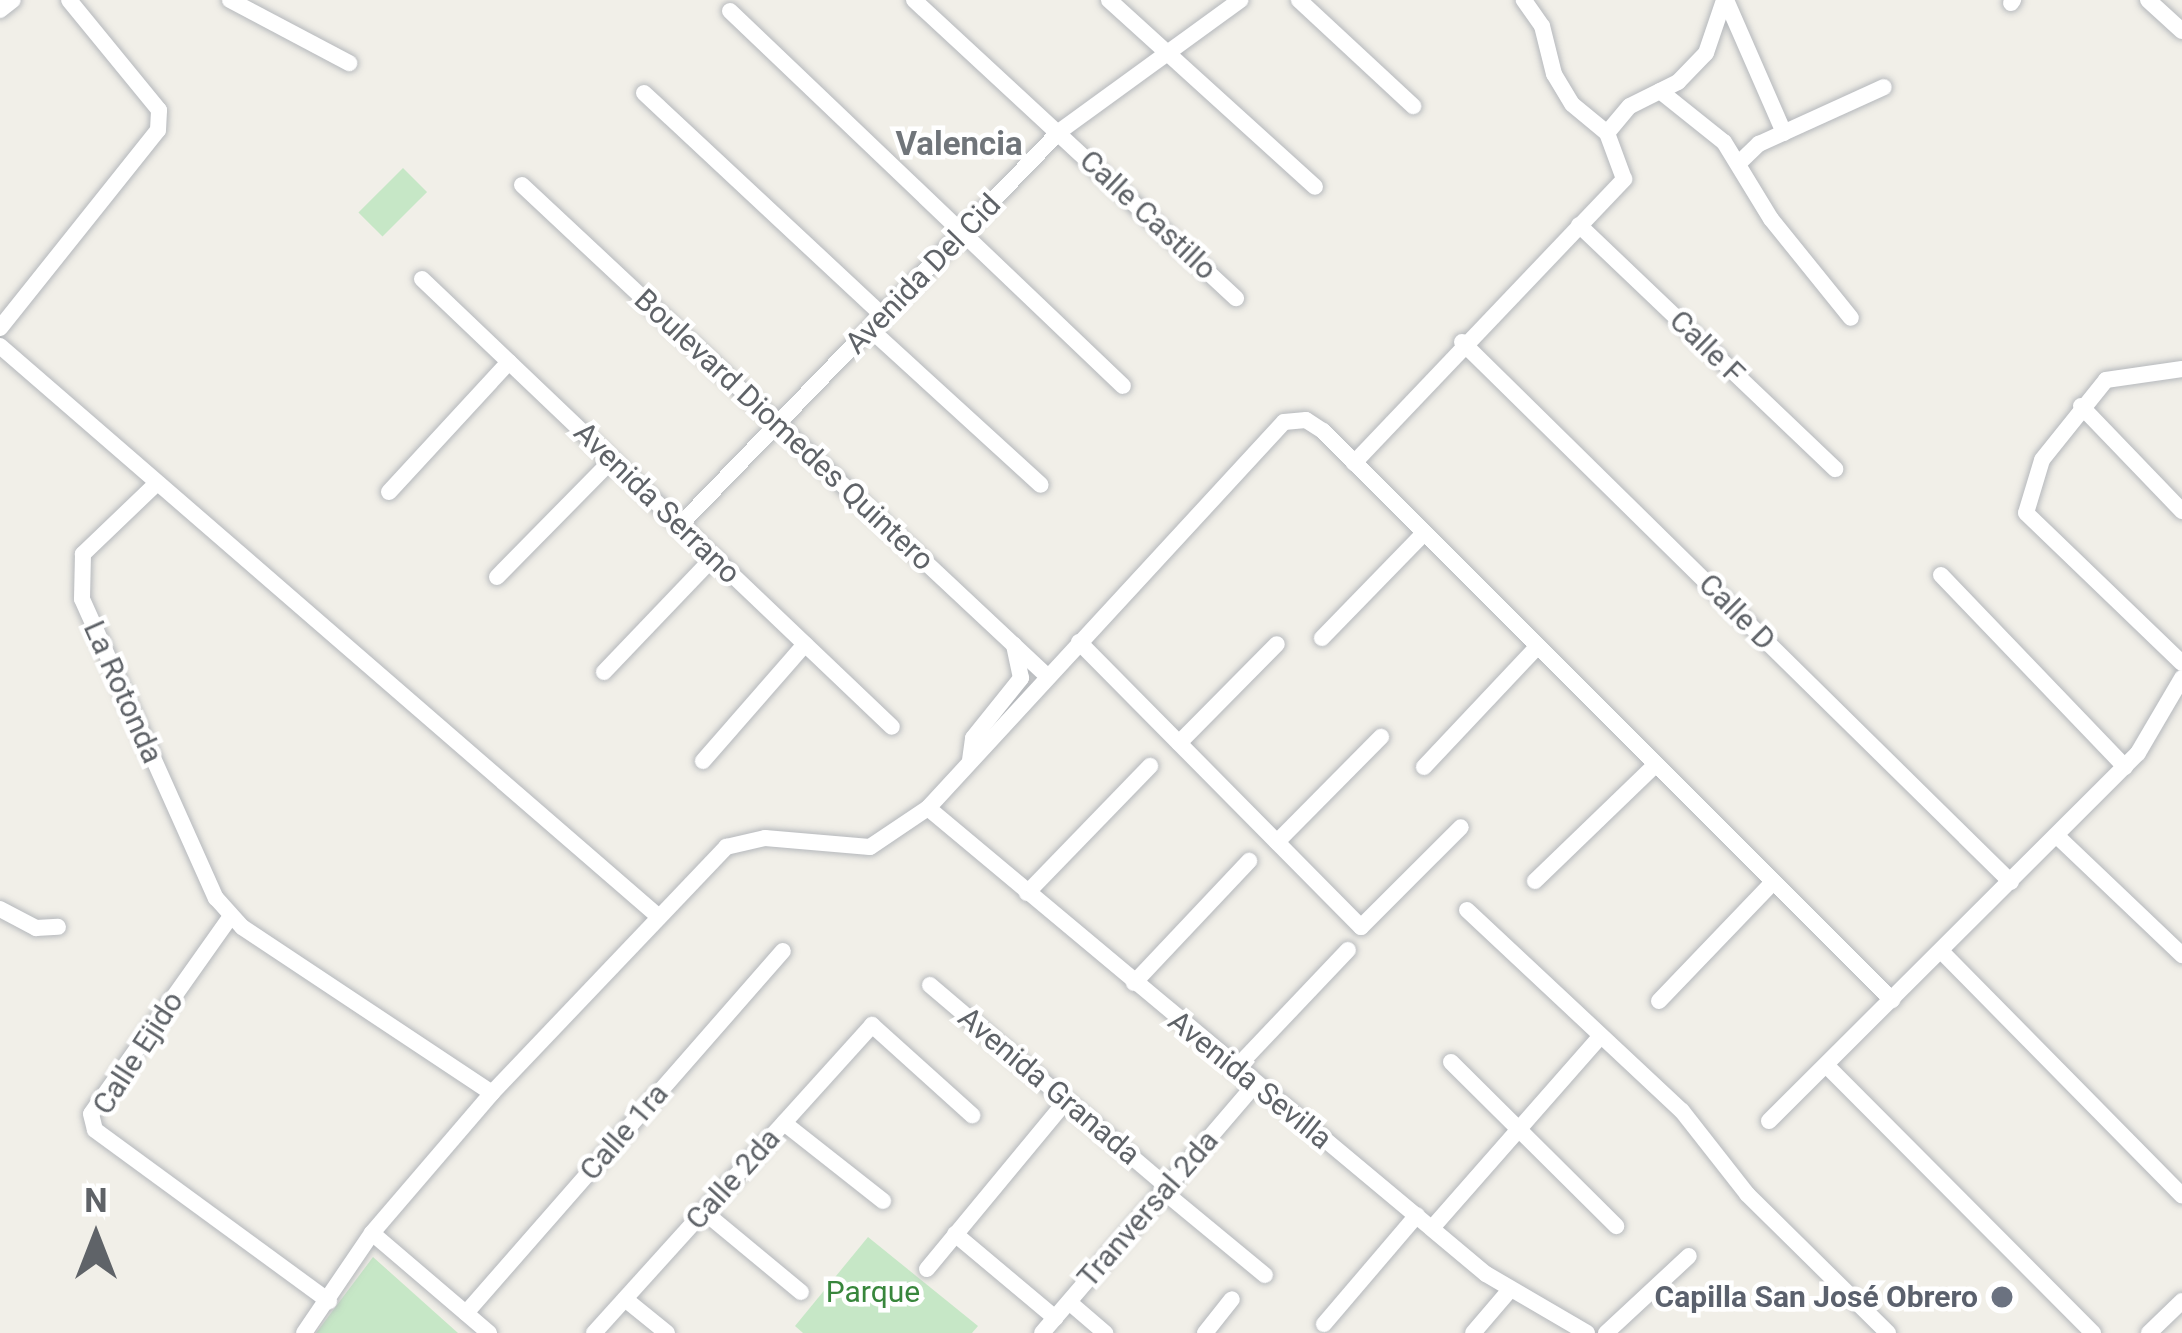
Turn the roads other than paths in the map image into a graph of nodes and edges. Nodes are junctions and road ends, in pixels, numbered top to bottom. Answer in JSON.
{"nodes":[{"id":1,"x":13,"y":0,"type":"edge"},
{"id":2,"x":230,"y":0,"type":"edge"},
{"id":3,"x":274,"y":0,"type":"edge"},
{"id":4,"x":914,"y":0,"type":"edge"},
{"id":5,"x":1109,"y":0,"type":"edge"},
{"id":6,"x":1240,"y":0,"type":"edge"},
{"id":7,"x":1300,"y":0,"type":"edge"},
{"id":8,"x":1524,"y":0,"type":"edge"},
{"id":9,"x":1725,"y":0,"type":"edge"},
{"id":10,"x":2148,"y":0,"type":"edge"},
{"id":11,"x":78,"y":4,"type":"edge"},
{"id":12,"x":0,"y":10,"type":"edge"},
{"id":13,"x":730,"y":11,"type":"dead end"},
{"id":14,"x":276,"y":24,"type":"junction"},
{"id":15,"x":2182,"y":31,"type":"edge"},
{"id":16,"x":1166,"y":54,"type":"junction"},
{"id":17,"x":349,"y":63,"type":"dead end"},
{"id":18,"x":1883,"y":87,"type":"dead end"},
{"id":19,"x":1660,"y":91,"type":"junction"},
{"id":20,"x":644,"y":93,"type":"dead end"},
{"id":21,"x":1412,"y":106,"type":"dead end"},
{"id":22,"x":1060,"y":131,"type":"junction"},
{"id":23,"x":1607,"y":133,"type":"junction"},
{"id":24,"x":1784,"y":133,"type":"junction"},
{"id":25,"x":1739,"y":163,"type":"junction"},
{"id":26,"x":522,"y":185,"type":"dead end"},
{"id":27,"x":1315,"y":187,"type":"dead end"},
{"id":28,"x":1579,"y":225,"type":"junction"},
{"id":29,"x":962,"y":233,"type":"junction"},
{"id":30,"x":422,"y":279,"type":"dead end"},
{"id":31,"x":1236,"y":298,"type":"dead end"},
{"id":32,"x":1851,"y":318,"type":"dead end"},
{"id":33,"x":877,"y":322,"type":"junction"},
{"id":34,"x":0,"y":328,"type":"edge"},
{"id":35,"x":1462,"y":342,"type":"junction"},
{"id":36,"x":0,"y":346,"type":"edge"},
{"id":37,"x":509,"y":362,"type":"junction"},
{"id":38,"x":2182,"y":369,"type":"edge"},
{"id":39,"x":1123,"y":386,"type":"dead end"},
{"id":40,"x":2080,"y":406,"type":"junction"},
{"id":41,"x":778,"y":424,"type":"junction"},
{"id":42,"x":612,"y":460,"type":"junction"},
{"id":43,"x":1354,"y":463,"type":"junction"},
{"id":44,"x":1835,"y":470,"type":"dead end"},
{"id":45,"x":157,"y":483,"type":"junction"},
{"id":46,"x":1041,"y":485,"type":"dead end"},
{"id":47,"x":389,"y":492,"type":"dead end"},
{"id":48,"x":2182,"y":511,"type":"edge"},
{"id":49,"x":680,"y":525,"type":"junction"},
{"id":50,"x":1424,"y":533,"type":"junction"},
{"id":51,"x":714,"y":557,"type":"junction"},
{"id":52,"x":1941,"y":575,"type":"dead end"},
{"id":53,"x":497,"y":577,"type":"dead end"},
{"id":54,"x":1322,"y":638,"type":"dead end"},
{"id":55,"x":1079,"y":642,"type":"junction"},
{"id":56,"x":805,"y":644,"type":"junction"},
{"id":57,"x":1277,"y":644,"type":"dead end"},
{"id":58,"x":1013,"y":645,"type":"junction"},
{"id":59,"x":1537,"y":647,"type":"junction"},
{"id":60,"x":2182,"y":663,"type":"edge"},
{"id":61,"x":604,"y":672,"type":"dead end"},
{"id":62,"x":1046,"y":675,"type":"junction"},
{"id":63,"x":2182,"y":678,"type":"edge"},
{"id":64,"x":892,"y":727,"type":"dead end"},
{"id":65,"x":1381,"y":737,"type":"dead end"},
{"id":66,"x":1179,"y":742,"type":"junction"},
{"id":67,"x":970,"y":760,"type":"junction"},
{"id":68,"x":703,"y":761,"type":"dead end"},
{"id":69,"x":1654,"y":765,"type":"junction"},
{"id":70,"x":1150,"y":766,"type":"dead end"},
{"id":71,"x":2125,"y":766,"type":"junction"},
{"id":72,"x":1424,"y":767,"type":"dead end"},
{"id":73,"x":928,"y":808,"type":"junction"},
{"id":74,"x":1461,"y":827,"type":"dead end"},
{"id":75,"x":2057,"y":836,"type":"junction"},
{"id":76,"x":1277,"y":842,"type":"junction"},
{"id":77,"x":1249,"y":861,"type":"dead end"},
{"id":78,"x":1535,"y":881,"type":"dead end"},
{"id":79,"x":2011,"y":882,"type":"junction"},
{"id":80,"x":1772,"y":883,"type":"junction"},
{"id":81,"x":1027,"y":893,"type":"junction"},
{"id":82,"x":0,"y":909,"type":"edge"},
{"id":83,"x":1467,"y":910,"type":"dead end"},
{"id":84,"x":230,"y":916,"type":"junction"},
{"id":85,"x":659,"y":917,"type":"junction"},
{"id":86,"x":58,"y":927,"type":"dead end"},
{"id":87,"x":1348,"y":950,"type":"dead end"},
{"id":88,"x":782,"y":951,"type":"dead end"},
{"id":89,"x":1942,"y":952,"type":"junction"},
{"id":90,"x":2182,"y":955,"type":"edge"},
{"id":91,"x":1133,"y":983,"type":"junction"},
{"id":92,"x":930,"y":985,"type":"dead end"},
{"id":93,"x":1892,"y":1000,"type":"junction"},
{"id":94,"x":1659,"y":1001,"type":"dead end"},
{"id":95,"x":1599,"y":1039,"type":"junction"},
{"id":96,"x":1451,"y":1062,"type":"dead end"},
{"id":97,"x":1827,"y":1066,"type":"junction"},
{"id":98,"x":1235,"y":1069,"type":"junction"},
{"id":99,"x":1254,"y":1086,"type":"junction"},
{"id":100,"x":492,"y":1093,"type":"junction"},
{"id":101,"x":1066,"y":1100,"type":"junction"},
{"id":102,"x":972,"y":1115,"type":"dead end"},
{"id":103,"x":1769,"y":1121,"type":"dead end"},
{"id":104,"x":784,"y":1123,"type":"junction"},
{"id":105,"x":1522,"y":1130,"type":"junction"},
{"id":106,"x":1166,"y":1189,"type":"junction"},
{"id":107,"x":2182,"y":1196,"type":"edge"},
{"id":108,"x":883,"y":1201,"type":"dead end"},
{"id":109,"x":703,"y":1210,"type":"junction"},
{"id":110,"x":1417,"y":1215,"type":"junction"},
{"id":111,"x":1616,"y":1226,"type":"dead end"},
{"id":112,"x":1432,"y":1228,"type":"junction"},
{"id":113,"x":372,"y":1233,"type":"junction"},
{"id":114,"x":956,"y":1234,"type":"junction"},
{"id":115,"x":1689,"y":1256,"type":"dead end"},
{"id":116,"x":928,"y":1269,"type":"dead end"},
{"id":117,"x":1264,"y":1275,"type":"dead end"},
{"id":118,"x":801,"y":1292,"type":"dead end"},
{"id":119,"x":1508,"y":1292,"type":"junction"},
{"id":120,"x":625,"y":1299,"type":"junction"},
{"id":121,"x":1232,"y":1300,"type":"dead end"},
{"id":122,"x":2182,"y":1300,"type":"edge"},
{"id":123,"x":329,"y":1301,"type":"junction"},
{"id":124,"x":1069,"y":1302,"type":"junction"},
{"id":125,"x":466,"y":1313,"type":"junction"},
{"id":126,"x":1324,"y":1324,"type":"dead end"},
{"id":127,"x":1048,"y":1326,"type":"edge"},
{"id":128,"x":304,"y":1333,"type":"edge"},
{"id":129,"x":488,"y":1333,"type":"edge"},
{"id":130,"x":594,"y":1333,"type":"edge"},
{"id":131,"x":667,"y":1333,"type":"edge"},
{"id":132,"x":1105,"y":1333,"type":"edge"},
{"id":133,"x":1205,"y":1333,"type":"edge"},
{"id":134,"x":1473,"y":1333,"type":"edge"},
{"id":135,"x":1587,"y":1333,"type":"edge"},
{"id":136,"x":1606,"y":1333,"type":"edge"},
{"id":137,"x":1888,"y":1333,"type":"edge"},
{"id":138,"x":2093,"y":1333,"type":"edge"},
{"id":139,"x":2150,"y":1333,"type":"edge"}],
"edges":[{"from":1,"to":12,"type":"street"},
{"from":2,"to":14,"type":"street"},
{"from":3,"to":14,"type":"street"},
{"from":4,"to":22,"type":"street","name":"Calle Castillo"},
{"from":5,"to":16,"type":"street"},
{"from":6,"to":16,"type":"street","name":"Avenida Del Cid"},
{"from":7,"to":21,"type":"street"},
{"from":8,"to":23,"type":"street"},
{"from":9,"to":19,"type":"street"},
{"from":9,"to":24,"type":"street"},
{"from":10,"to":15,"type":"street"},
{"from":11,"to":34,"type":"street"},
{"from":13,"to":29,"type":"street"},
{"from":14,"to":17,"type":"street"},
{"from":16,"to":22,"type":"street","name":"Avenida Del Cid"},
{"from":16,"to":27,"type":"street"},
{"from":18,"to":24,"type":"street"},
{"from":19,"to":23,"type":"street"},
{"from":19,"to":25,"type":"street"},
{"from":20,"to":33,"type":"street"},
{"from":22,"to":29,"type":"street","name":"Avenida Del Cid"},
{"from":22,"to":31,"type":"street","name":"Calle Castillo"},
{"from":23,"to":28,"type":"street"},
{"from":24,"to":25,"type":"street"},
{"from":25,"to":32,"type":"street"},
{"from":26,"to":41,"type":"street","name":"Boulevard Diomedes Quintero"},
{"from":28,"to":35,"type":"street"},
{"from":28,"to":44,"type":"street","name":"Calle F"},
{"from":29,"to":33,"type":"street","name":"Avenida Del Cid"},
{"from":29,"to":39,"type":"street"},
{"from":30,"to":37,"type":"street","name":"Avenida Serrano"},
{"from":33,"to":41,"type":"street","name":"Avenida Del Cid"},
{"from":33,"to":46,"type":"street"},
{"from":35,"to":43,"type":"street"},
{"from":35,"to":79,"type":"street","name":"Calle D"},
{"from":36,"to":45,"type":"street"},
{"from":37,"to":42,"type":"street","name":"Avenida Serrano"},
{"from":37,"to":47,"type":"street"},
{"from":38,"to":40,"type":"street"},
{"from":40,"to":48,"type":"street"},
{"from":40,"to":60,"type":"street"},
{"from":41,"to":49,"type":"street","name":"Avenida Del Cid"},
{"from":41,"to":58,"type":"street","name":"Boulevard Diomedes Quintero"},
{"from":42,"to":49,"type":"street","name":"Avenida Serrano"},
{"from":42,"to":53,"type":"street"},
{"from":43,"to":50,"type":"street"},
{"from":43,"to":55,"type":"street"},
{"from":45,"to":84,"type":"street","name":"La Rotonda"},
{"from":45,"to":85,"type":"street"},
{"from":49,"to":51,"type":"street","name":"Avenida Serrano"},
{"from":50,"to":54,"type":"street"},
{"from":50,"to":59,"type":"street"},
{"from":51,"to":56,"type":"street","name":"Avenida Serrano"},
{"from":51,"to":61,"type":"street"},
{"from":52,"to":71,"type":"street"},
{"from":55,"to":62,"type":"street"},
{"from":55,"to":66,"type":"street"},
{"from":56,"to":64,"type":"street","name":"Avenida Serrano"},
{"from":56,"to":68,"type":"street"},
{"from":57,"to":66,"type":"street"},
{"from":58,"to":62,"type":"street","name":"Boulevard Diomedes Quintero"},
{"from":58,"to":67,"type":"street"},
{"from":59,"to":69,"type":"street"},
{"from":59,"to":72,"type":"street"},
{"from":62,"to":67,"type":"street"},
{"from":63,"to":71,"type":"street"},
{"from":65,"to":76,"type":"street"},
{"from":66,"to":76,"type":"street"},
{"from":67,"to":73,"type":"street"},
{"from":69,"to":78,"type":"street"},
{"from":69,"to":80,"type":"street"},
{"from":70,"to":81,"type":"street"},
{"from":71,"to":75,"type":"street"},
{"from":73,"to":81,"type":"street","name":"Avenida Sevilla"},
{"from":73,"to":85,"type":"street"},
{"from":74,"to":76,"type":"street"},
{"from":75,"to":79,"type":"street"},
{"from":75,"to":90,"type":"street"},
{"from":77,"to":91,"type":"street"},
{"from":79,"to":89,"type":"street"},
{"from":80,"to":93,"type":"street"},
{"from":80,"to":94,"type":"street"},
{"from":81,"to":91,"type":"street","name":"Avenida Sevilla"},
{"from":82,"to":86,"type":"street"},
{"from":83,"to":95,"type":"street"},
{"from":84,"to":100,"type":"street"},
{"from":84,"to":123,"type":"street","name":"Calle Ejido"},
{"from":85,"to":100,"type":"street"},
{"from":87,"to":98,"type":"street"},
{"from":88,"to":125,"type":"street","name":"Calle 1ra"},
{"from":89,"to":93,"type":"street"},
{"from":89,"to":107,"type":"street"},
{"from":91,"to":98,"type":"street","name":"Avenida Sevilla"},
{"from":92,"to":101,"type":"street","name":"Avenida Granada"},
{"from":93,"to":97,"type":"street"},
{"from":95,"to":105,"type":"street"},
{"from":95,"to":137,"type":"street"},
{"from":96,"to":105,"type":"street"},
{"from":97,"to":103,"type":"street"},
{"from":97,"to":138,"type":"street"},
{"from":98,"to":99,"type":"street","name":"Avenida Sevilla"},
{"from":99,"to":106,"type":"street","name":"Tranversal 2da"},
{"from":99,"to":110,"type":"street","name":"Avenida Sevilla"},
{"from":100,"to":113,"type":"street"},
{"from":101,"to":106,"type":"street","name":"Avenida Granada"},
{"from":101,"to":114,"type":"street"},
{"from":102,"to":104,"type":"street","name":"Calle 2da"},
{"from":104,"to":108,"type":"street"},
{"from":104,"to":109,"type":"street","name":"Calle 2da"},
{"from":105,"to":111,"type":"street"},
{"from":105,"to":112,"type":"street"},
{"from":106,"to":117,"type":"street","name":"Avenida Granada"},
{"from":106,"to":124,"type":"street","name":"Tranversal 2da"},
{"from":109,"to":118,"type":"street"},
{"from":109,"to":120,"type":"street","name":"Calle 2da"},
{"from":110,"to":112,"type":"street","name":"Avenida Sevilla"},
{"from":110,"to":126,"type":"street"},
{"from":112,"to":119,"type":"street","name":"Avenida Sevilla"},
{"from":113,"to":123,"type":"street"},
{"from":113,"to":125,"type":"street"},
{"from":114,"to":116,"type":"street"},
{"from":114,"to":127,"type":"street"},
{"from":115,"to":136,"type":"street"},
{"from":119,"to":134,"type":"street"},
{"from":119,"to":135,"type":"street","name":"Avenida Sevilla"},
{"from":120,"to":130,"type":"street","name":"Calle 2da"},
{"from":120,"to":131,"type":"street"},
{"from":121,"to":133,"type":"street"},
{"from":122,"to":139,"type":"street"},
{"from":123,"to":128,"type":"street"},
{"from":124,"to":127,"type":"street","name":"Tranversal 2da"},
{"from":124,"to":132,"type":"street"},
{"from":125,"to":129,"type":"street"}]}
